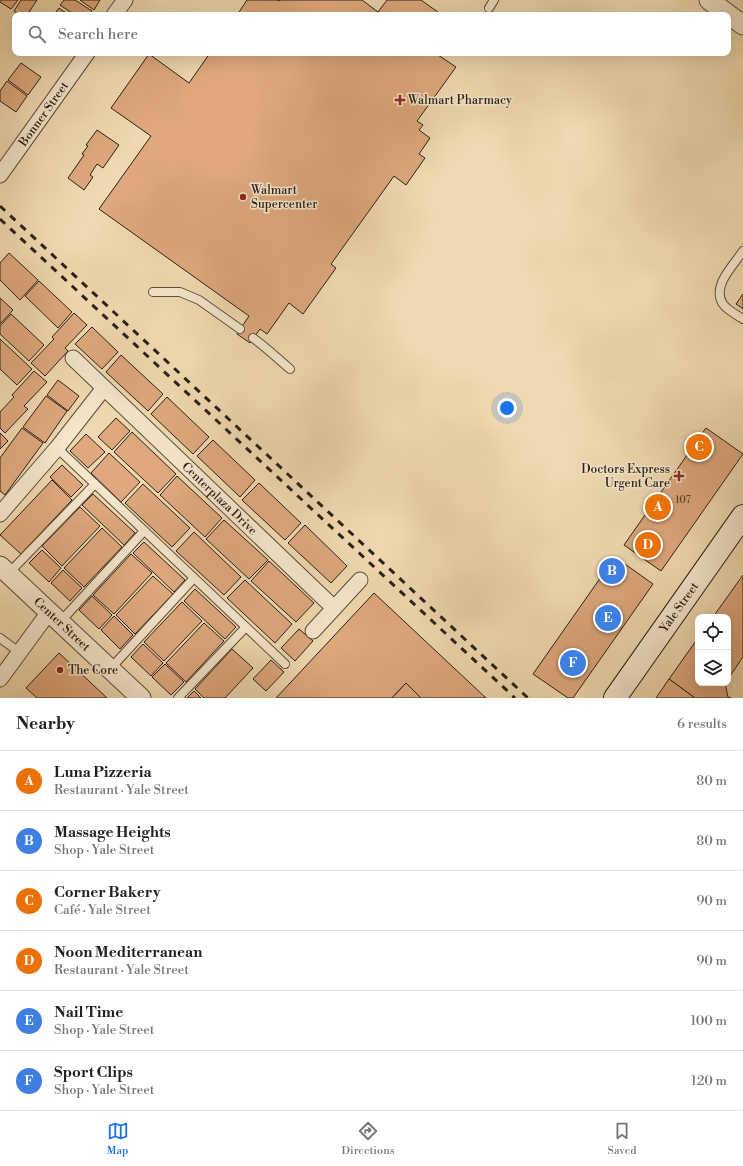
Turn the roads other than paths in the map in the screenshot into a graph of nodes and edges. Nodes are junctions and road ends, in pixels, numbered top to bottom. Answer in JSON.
{"nodes":[{"id":1,"x":125,"y":0,"type":"edge"},
{"id":2,"x":494,"y":0,"type":"edge"},
{"id":3,"x":709,"y":0,"type":"edge"},
{"id":4,"x":489,"y":8,"type":"dead end"},
{"id":5,"x":116,"y":12,"type":"edge"},
{"id":6,"x":725,"y":12,"type":"edge"},
{"id":7,"x":731,"y":16,"type":"edge"},
{"id":8,"x":743,"y":25,"type":"edge"},
{"id":9,"x":85,"y":56,"type":"edge"},
{"id":10,"x":0,"y":175,"type":"edge"},
{"id":11,"x":743,"y":251,"type":"edge"},
{"id":12,"x":153,"y":292,"type":"dead end"},
{"id":13,"x":743,"y":319,"type":"edge"},
{"id":14,"x":240,"y":329,"type":"dead end"},
{"id":15,"x":254,"y":338,"type":"dead end"},
{"id":16,"x":73,"y":358,"type":"dead end"},
{"id":17,"x":290,"y":369,"type":"dead end"},
{"id":18,"x":104,"y":388,"type":"junction"},
{"id":19,"x":57,"y":448,"type":"junction"},
{"id":20,"x":94,"y":484,"type":"junction"},
{"id":21,"x":0,"y":514,"type":"edge"},
{"id":22,"x":743,"y":516,"type":"edge"},
{"id":23,"x":144,"y":531,"type":"junction"},
{"id":24,"x":4,"y":570,"type":"edge"},
{"id":25,"x":194,"y":578,"type":"junction"},
{"id":26,"x":360,"y":580,"type":"dead end"},
{"id":27,"x":334,"y":608,"type":"junction"},
{"id":28,"x":54,"y":617,"type":"junction"},
{"id":29,"x":246,"y":627,"type":"junction"},
{"id":30,"x":313,"y":631,"type":"dead end"},
{"id":31,"x":0,"y":638,"type":"edge"},
{"id":32,"x":19,"y":652,"type":"junction"},
{"id":33,"x":286,"y":664,"type":"dead end"},
{"id":34,"x":110,"y":669,"type":"junction"},
{"id":35,"x":0,"y":679,"type":"edge"},
{"id":36,"x":141,"y":698,"type":"edge"},
{"id":37,"x":178,"y":698,"type":"edge"},
{"id":38,"x":615,"y":698,"type":"edge"}],
"edges":[{"from":1,"to":5,"type":"street"},
{"from":2,"to":4,"type":"lane"},
{"from":3,"to":6,"type":"street"},
{"from":7,"to":8,"type":"street"},
{"from":9,"to":10,"type":"street","name":"Bonner Street"},
{"from":11,"to":13,"type":"lane"},
{"from":12,"to":14,"type":"lane"},
{"from":15,"to":17,"type":"lane"},
{"from":16,"to":18,"type":"street","name":"Centerplaza Drive"},
{"from":18,"to":19,"type":"street"},
{"from":18,"to":27,"type":"street","name":"Centerplaza Drive"},
{"from":19,"to":20,"type":"lane"},
{"from":19,"to":21,"type":"street"},
{"from":20,"to":23,"type":"lane"},
{"from":20,"to":24,"type":"lane"},
{"from":22,"to":38,"type":"main road","name":"Yale Street"},
{"from":23,"to":25,"type":"lane"},
{"from":23,"to":28,"type":"lane"},
{"from":24,"to":28,"type":"street","name":"Center Street"},
{"from":25,"to":29,"type":"lane"},
{"from":25,"to":34,"type":"lane"},
{"from":26,"to":27,"type":"street"},
{"from":27,"to":30,"type":"street"},
{"from":28,"to":32,"type":"street"},
{"from":28,"to":34,"type":"street","name":"Center Street"},
{"from":29,"to":33,"type":"lane"},
{"from":29,"to":37,"type":"lane"},
{"from":31,"to":32,"type":"lane"},
{"from":32,"to":35,"type":"street"},
{"from":34,"to":36,"type":"street","name":"Center Street"}]}
